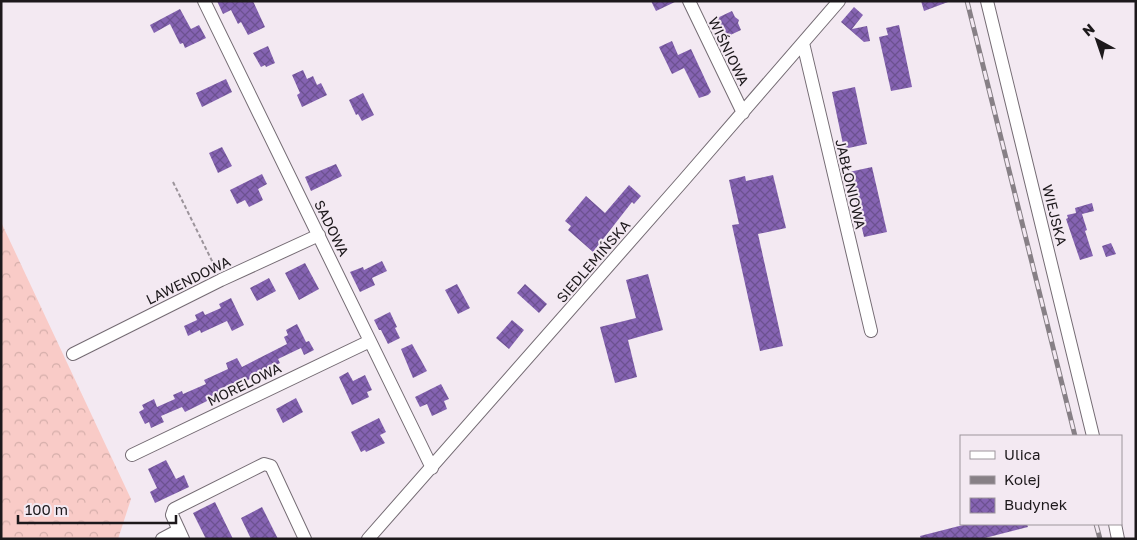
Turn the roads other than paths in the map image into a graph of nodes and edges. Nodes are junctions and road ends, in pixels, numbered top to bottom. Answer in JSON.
{"nodes":[{"id":1,"x":204,"y":1,"type":"edge"},
{"id":2,"x":689,"y":1,"type":"edge"},
{"id":3,"x":838,"y":1,"type":"edge"},
{"id":4,"x":987,"y":1,"type":"edge"},
{"id":5,"x":803,"y":43,"type":"junction"},
{"id":6,"x":743,"y":113,"type":"junction"},
{"id":7,"x":318,"y":235,"type":"junction"},
{"id":8,"x":871,"y":331,"type":"dead end"},
{"id":9,"x":370,"y":341,"type":"junction"},
{"id":10,"x":73,"y":354,"type":"dead end"},
{"id":11,"x":1093,"y":435,"type":"edge"},
{"id":12,"x":132,"y":455,"type":"dead end"},
{"id":13,"x":432,"y":468,"type":"junction"},
{"id":14,"x":1115,"y":525,"type":"edge"},
{"id":15,"x":181,"y":534,"type":"edge"},
{"id":16,"x":162,"y":539,"type":"edge"},
{"id":17,"x":306,"y":539,"type":"edge"},
{"id":18,"x":368,"y":539,"type":"edge"},
{"id":19,"x":1118,"y":539,"type":"edge"}],
"edges":[{"from":1,"to":7,"type":"street","name":"SADOWA"},
{"from":2,"to":6,"type":"street","name":"WIŚNIOWA"},
{"from":3,"to":5,"type":"street","name":"SIEDLEMIŃSKA"},
{"from":4,"to":11,"type":"street","name":"WIEJSKA"},
{"from":5,"to":6,"type":"street","name":"SIEDLEMIŃSKA"},
{"from":5,"to":8,"type":"street","name":"JABŁONIOWA"},
{"from":6,"to":13,"type":"street","name":"SIEDLEMIŃSKA"},
{"from":7,"to":9,"type":"street","name":"SADOWA"},
{"from":7,"to":10,"type":"street","name":"LAWENDOWA"},
{"from":9,"to":12,"type":"street","name":"MORELOWA"},
{"from":9,"to":13,"type":"street","name":"SADOWA"},
{"from":13,"to":18,"type":"street","name":"SIEDLEMIŃSKA"},
{"from":14,"to":19,"type":"street"},
{"from":15,"to":16,"type":"street"},
{"from":15,"to":17,"type":"street"}]}
